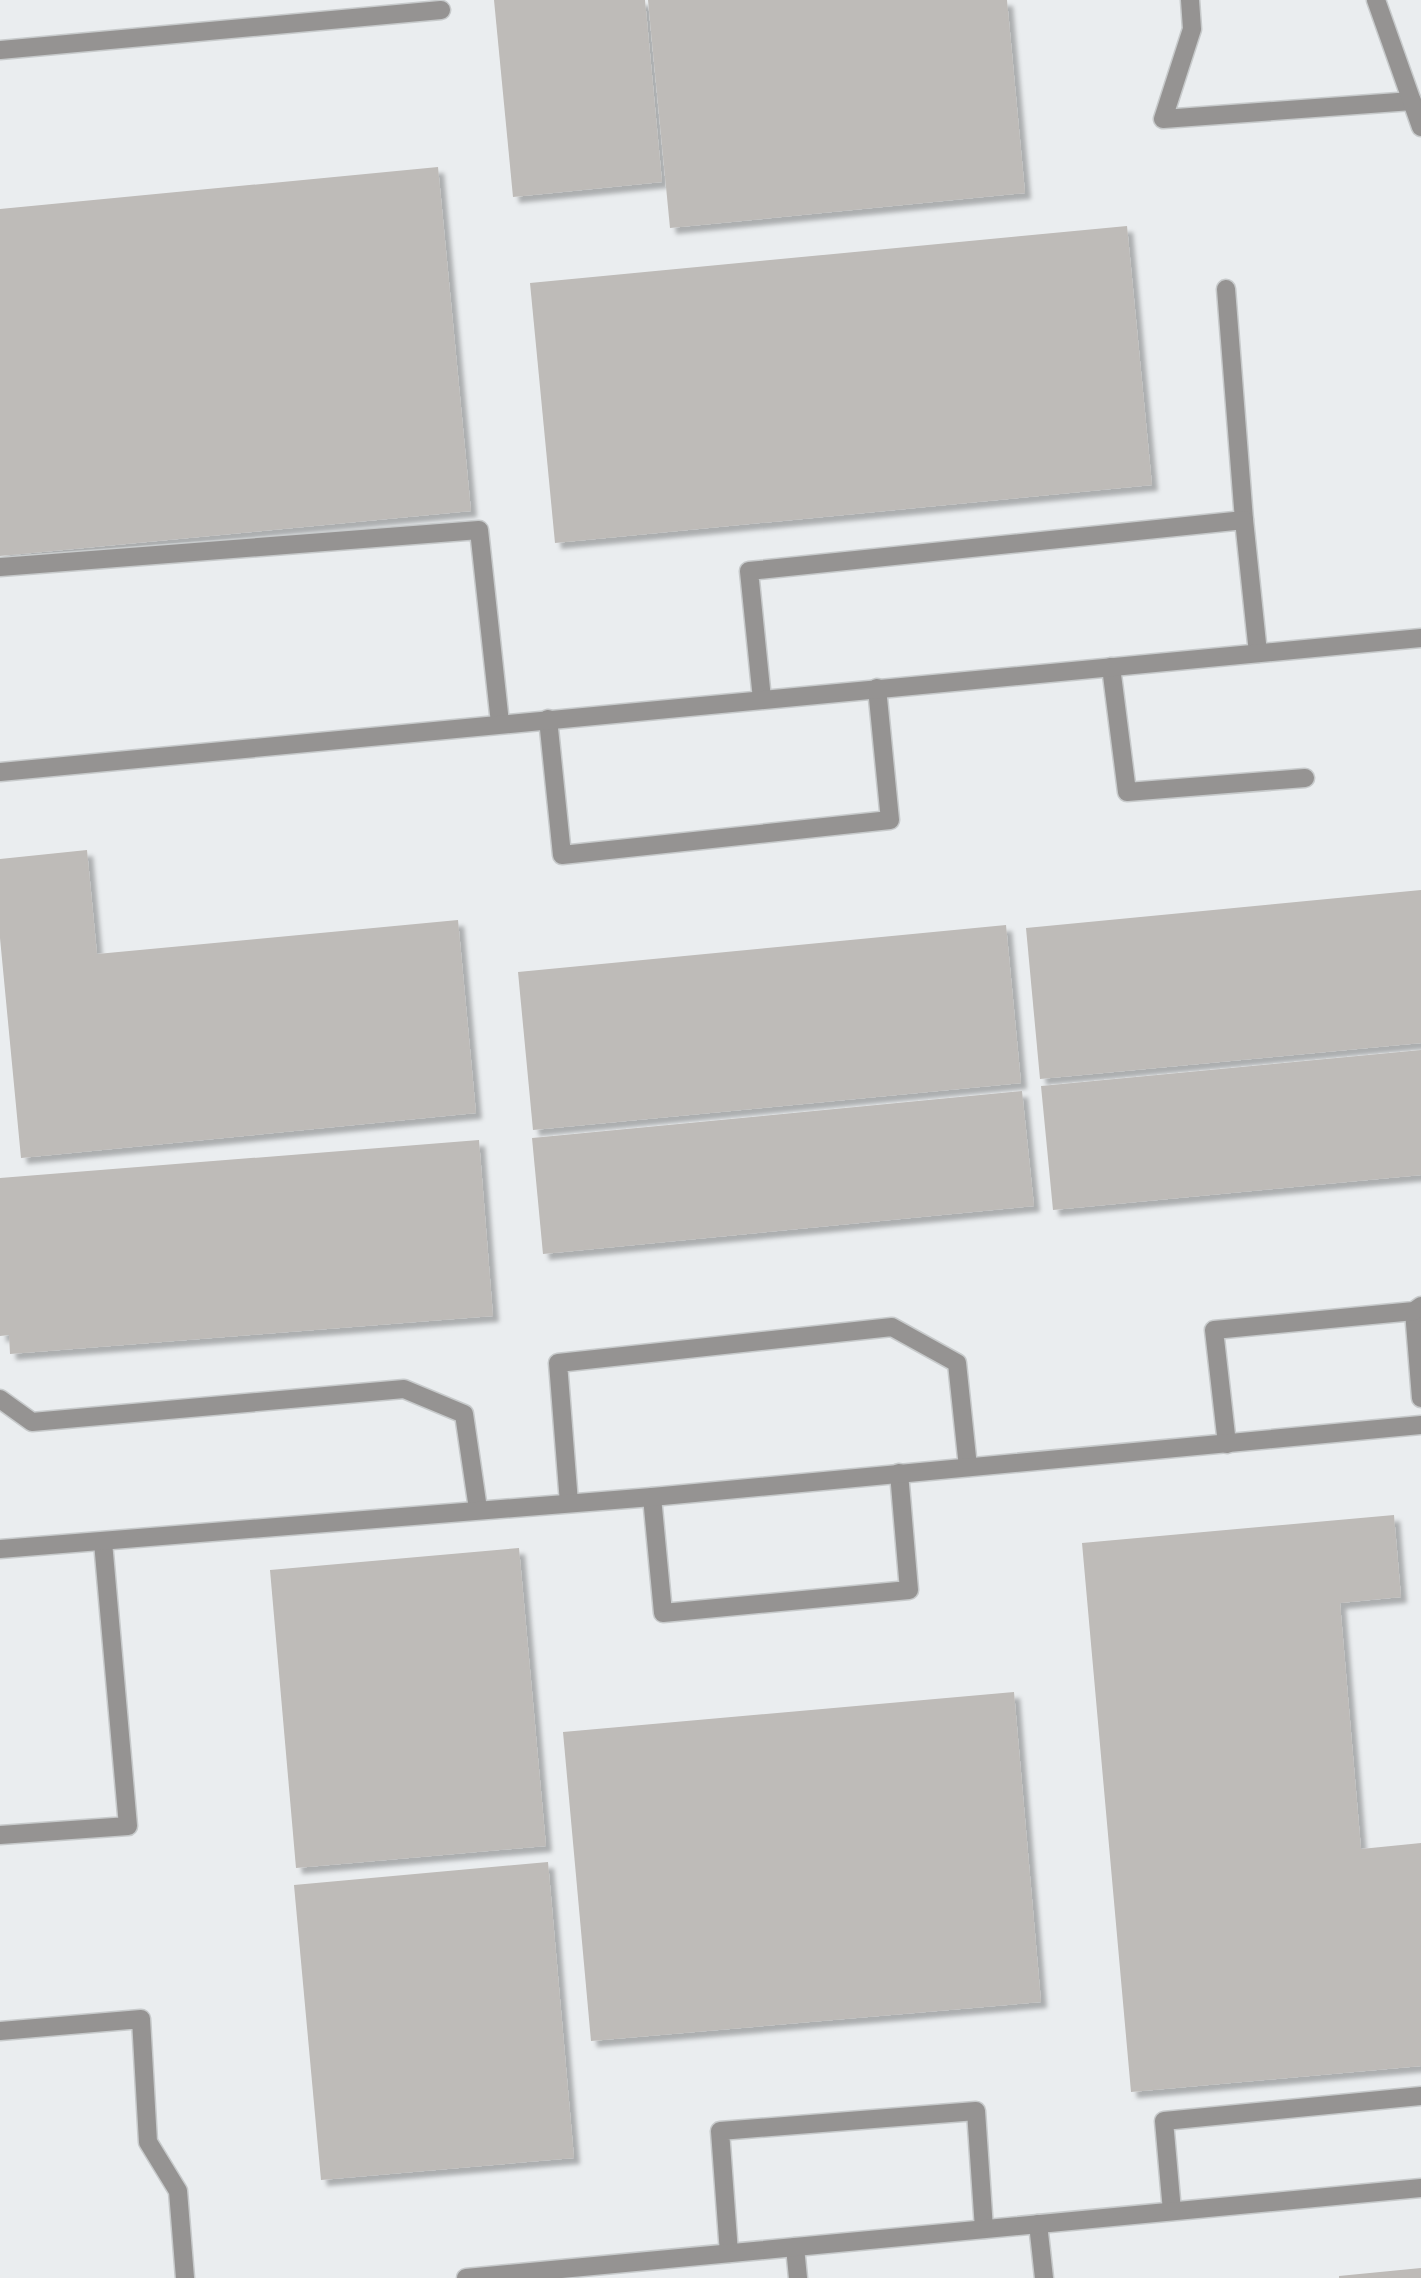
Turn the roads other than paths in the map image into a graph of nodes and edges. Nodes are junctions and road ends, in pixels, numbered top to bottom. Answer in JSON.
{"nodes":[{"id":1,"x":1190,"y":0,"type":"edge"},
{"id":2,"x":1376,"y":0,"type":"edge"},
{"id":3,"x":441,"y":10,"type":"dead end"},
{"id":4,"x":0,"y":50,"type":"edge"},
{"id":5,"x":1412,"y":101,"type":"junction"},
{"id":6,"x":1421,"y":127,"type":"edge"},
{"id":7,"x":1226,"y":289,"type":"dead end"},
{"id":8,"x":1244,"y":520,"type":"junction"},
{"id":9,"x":0,"y":568,"type":"edge"},
{"id":10,"x":1421,"y":638,"type":"edge"},
{"id":11,"x":1258,"y":653,"type":"junction"},
{"id":12,"x":1111,"y":667,"type":"junction"},
{"id":13,"x":877,"y":688,"type":"junction"},
{"id":14,"x":762,"y":699,"type":"junction"},
{"id":15,"x":548,"y":719,"type":"junction"},
{"id":16,"x":500,"y":723,"type":"junction"},
{"id":17,"x":0,"y":772,"type":"edge"},
{"id":18,"x":1306,"y":778,"type":"dead end"},
{"id":19,"x":1417,"y":1309,"type":"edge"},
{"id":20,"x":1421,"y":1398,"type":"edge"},
{"id":21,"x":0,"y":1399,"type":"edge"},
{"id":22,"x":1421,"y":1425,"type":"edge"},
{"id":23,"x":1227,"y":1444,"type":"junction"},
{"id":24,"x":968,"y":1466,"type":"junction"},
{"id":25,"x":899,"y":1473,"type":"junction"},
{"id":26,"x":652,"y":1497,"type":"junction"},
{"id":27,"x":569,"y":1503,"type":"junction"},
{"id":28,"x":478,"y":1510,"type":"junction"},
{"id":29,"x":103,"y":1542,"type":"junction"},
{"id":30,"x":0,"y":1549,"type":"edge"},
{"id":31,"x":0,"y":1835,"type":"edge"},
{"id":32,"x":0,"y":2031,"type":"edge"},
{"id":33,"x":1421,"y":2096,"type":"edge"},
{"id":34,"x":1421,"y":2188,"type":"edge"},
{"id":35,"x":1172,"y":2211,"type":"junction"},
{"id":36,"x":1038,"y":2224,"type":"junction"},
{"id":37,"x":984,"y":2229,"type":"junction"},
{"id":38,"x":795,"y":2247,"type":"junction"},
{"id":39,"x":729,"y":2253,"type":"junction"},
{"id":40,"x":567,"y":2273,"type":"edge"},
{"id":41,"x":186,"y":2278,"type":"edge"},
{"id":42,"x":466,"y":2278,"type":"edge"},
{"id":43,"x":798,"y":2278,"type":"edge"},
{"id":44,"x":1044,"y":2278,"type":"edge"}],
"edges":[{"from":1,"to":5,"type":"street"},
{"from":2,"to":5,"type":"street"},
{"from":3,"to":4,"type":"street"},
{"from":5,"to":6,"type":"street"},
{"from":7,"to":8,"type":"street"},
{"from":8,"to":11,"type":"street"},
{"from":8,"to":14,"type":"street"},
{"from":9,"to":16,"type":"street"},
{"from":10,"to":11,"type":"street"},
{"from":11,"to":12,"type":"street"},
{"from":12,"to":13,"type":"street"},
{"from":12,"to":18,"type":"street"},
{"from":13,"to":14,"type":"street"},
{"from":13,"to":15,"type":"street"},
{"from":14,"to":15,"type":"street"},
{"from":15,"to":16,"type":"street"},
{"from":16,"to":17,"type":"street"},
{"from":19,"to":20,"type":"street"},
{"from":19,"to":23,"type":"street"},
{"from":21,"to":28,"type":"street"},
{"from":22,"to":23,"type":"street"},
{"from":23,"to":24,"type":"street"},
{"from":24,"to":25,"type":"street"},
{"from":24,"to":27,"type":"street"},
{"from":25,"to":26,"type":"street"},
{"from":25,"to":26,"type":"street"},
{"from":26,"to":27,"type":"street"},
{"from":27,"to":28,"type":"street"},
{"from":28,"to":29,"type":"street"},
{"from":29,"to":30,"type":"street"},
{"from":29,"to":31,"type":"street"},
{"from":32,"to":41,"type":"street"},
{"from":33,"to":35,"type":"street"},
{"from":34,"to":35,"type":"street"},
{"from":35,"to":36,"type":"street"},
{"from":36,"to":37,"type":"street"},
{"from":36,"to":44,"type":"street"},
{"from":37,"to":38,"type":"street"},
{"from":37,"to":39,"type":"street"},
{"from":38,"to":39,"type":"street"},
{"from":38,"to":43,"type":"street"},
{"from":39,"to":40,"type":"street"},
{"from":40,"to":42,"type":"street"}]}
